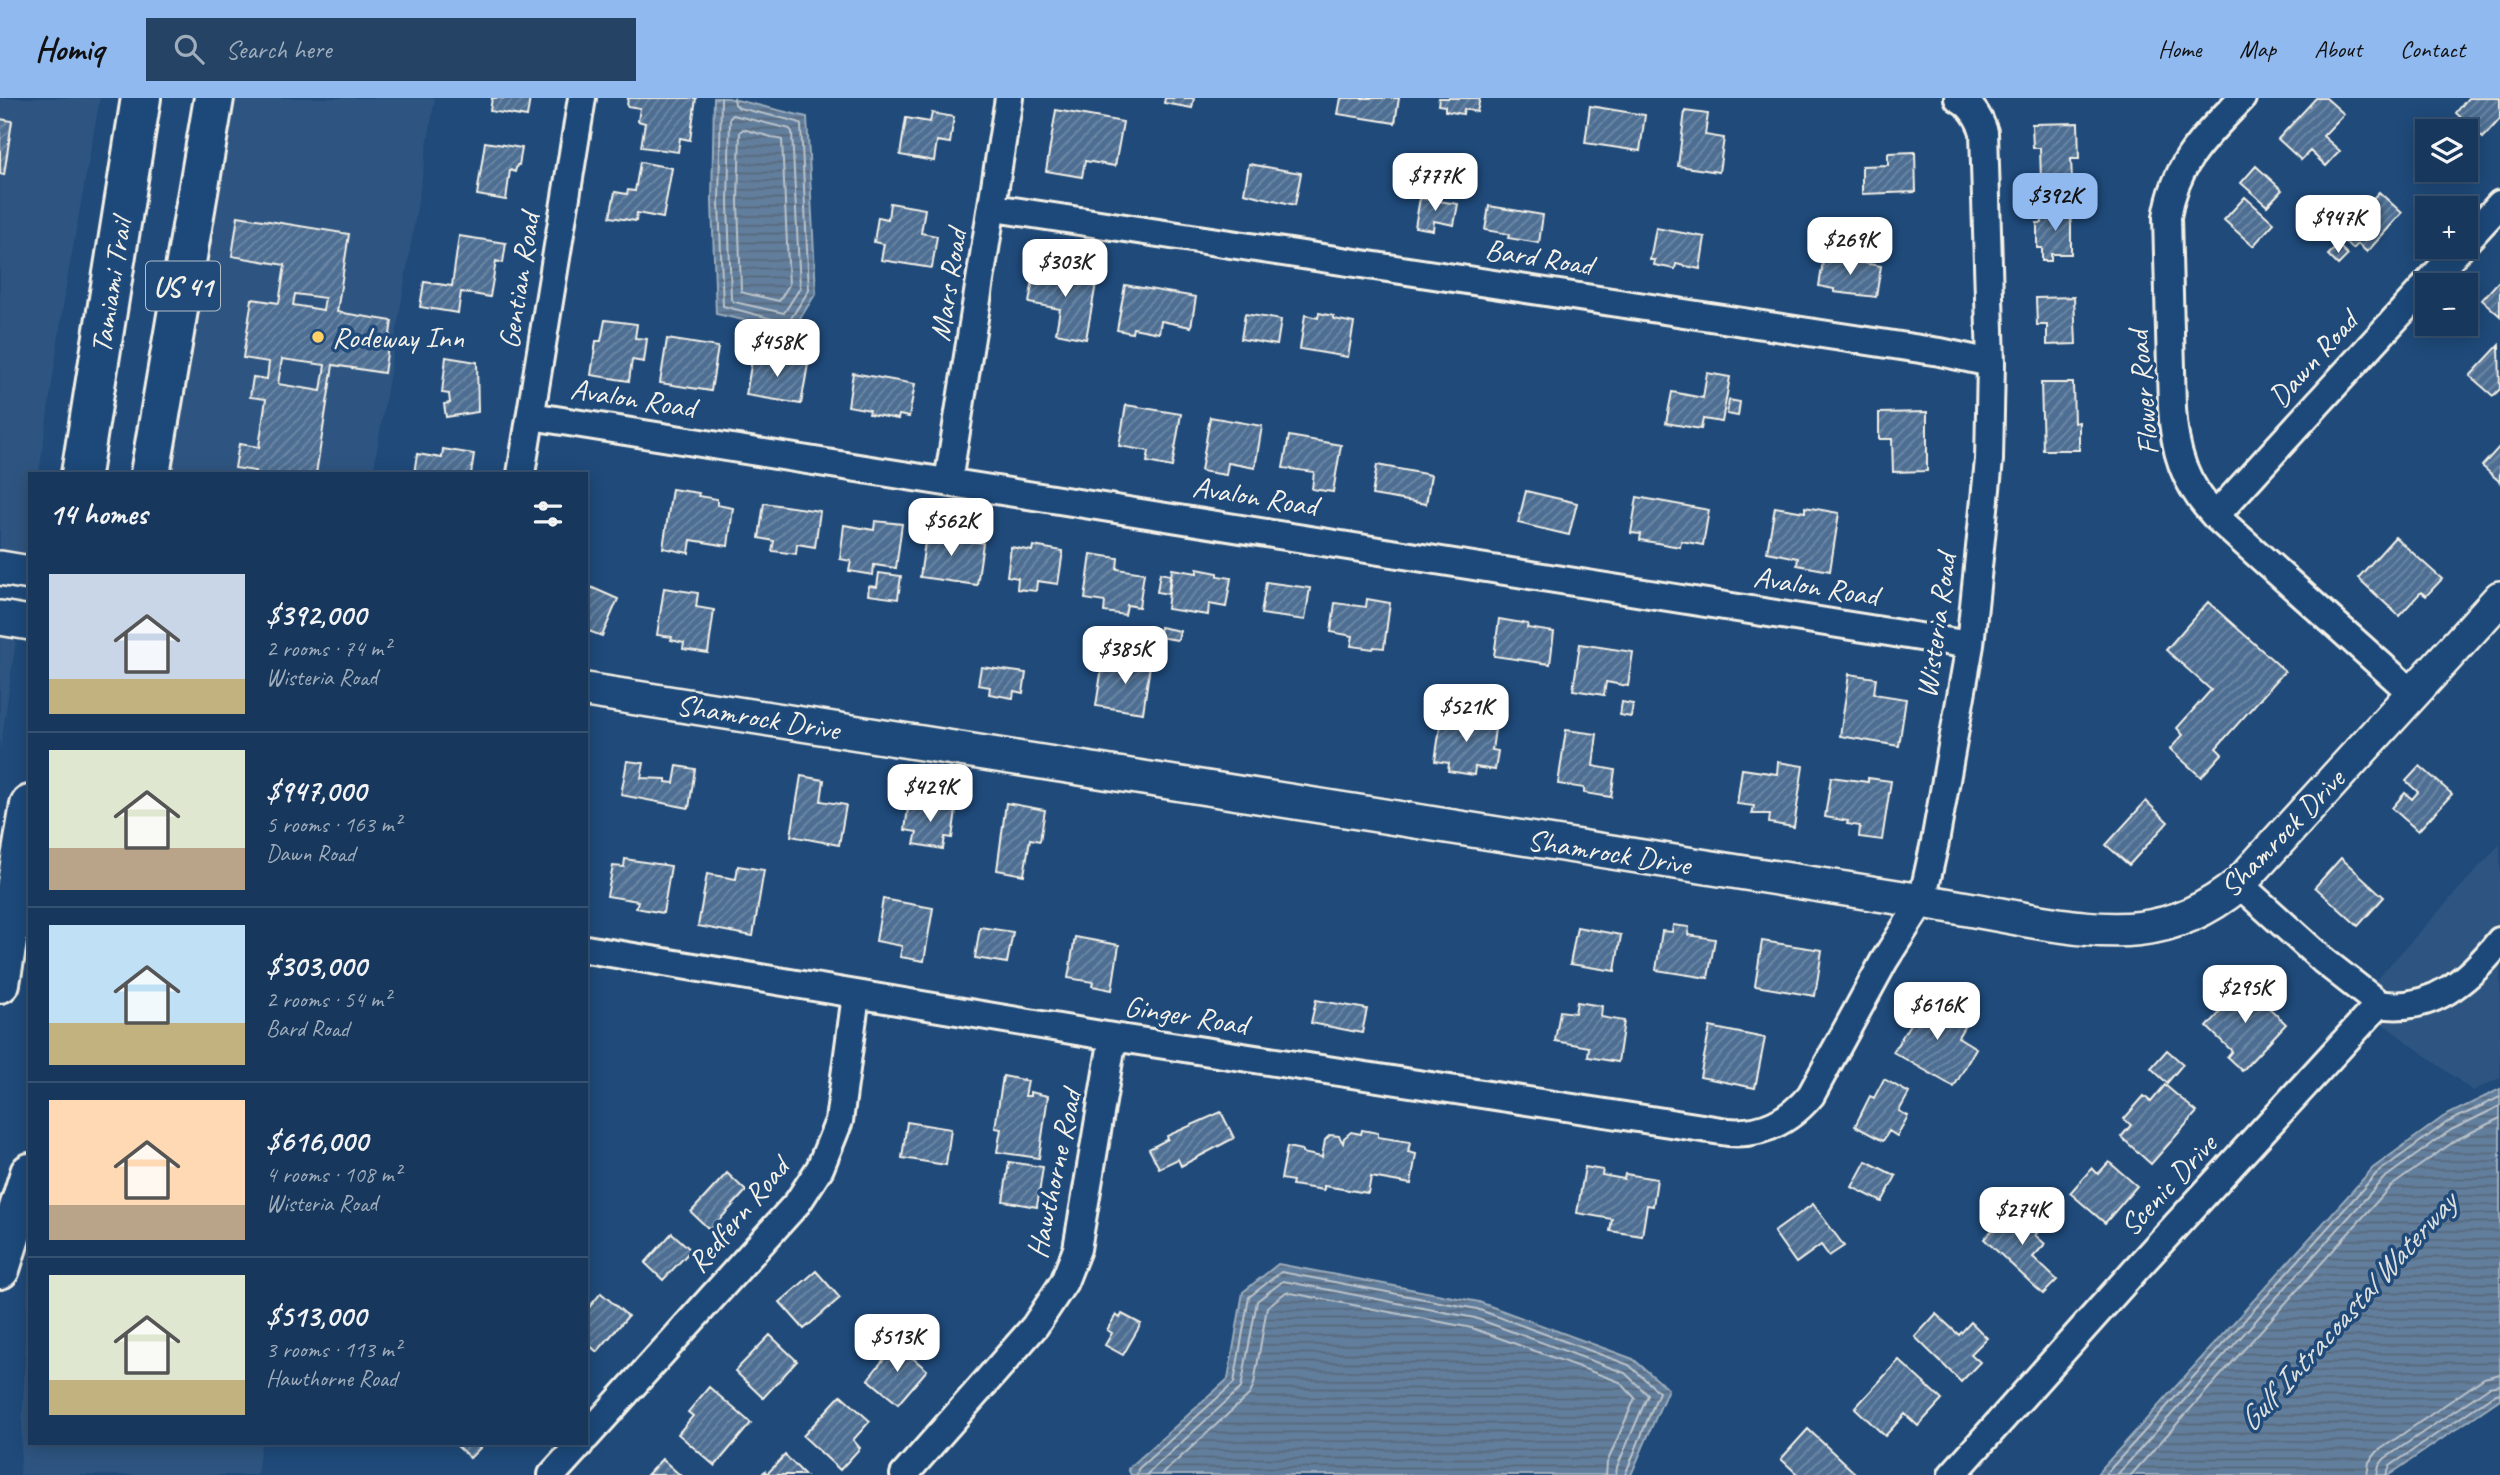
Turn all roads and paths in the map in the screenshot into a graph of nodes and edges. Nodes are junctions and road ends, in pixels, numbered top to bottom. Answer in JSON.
{"nodes":[{"id":1,"x":141,"y":98,"type":"edge"},
{"id":2,"x":214,"y":98,"type":"edge"},
{"id":3,"x":582,"y":98,"type":"edge"},
{"id":4,"x":1009,"y":98,"type":"edge"},
{"id":5,"x":1958,"y":98,"type":"edge"},
{"id":6,"x":2242,"y":98,"type":"edge"},
{"id":7,"x":2500,"y":204,"type":"edge"},
{"id":8,"x":994,"y":208,"type":"junction"},
{"id":9,"x":2478,"y":228,"type":"edge"},
{"id":10,"x":2450,"y":259,"type":"edge"},
{"id":11,"x":1991,"y":363,"type":"junction"},
{"id":12,"x":531,"y":416,"type":"junction"},
{"id":13,"x":81,"y":472,"type":"edge"},
{"id":14,"x":150,"y":472,"type":"edge"},
{"id":15,"x":521,"y":472,"type":"edge"},
{"id":16,"x":948,"y":482,"type":"junction"},
{"id":17,"x":2215,"y":516,"type":"junction"},
{"id":18,"x":0,"y":568,"type":"edge"},
{"id":19,"x":28,"y":573,"type":"edge"},
{"id":20,"x":2500,"y":598,"type":"edge"},
{"id":21,"x":0,"y":618,"type":"edge"},
{"id":22,"x":28,"y":623,"type":"edge"},
{"id":23,"x":1970,"y":645,"type":"junction"},
{"id":24,"x":588,"y":690,"type":"edge"},
{"id":25,"x":2413,"y":694,"type":"junction"},
{"id":26,"x":28,"y":817,"type":"edge"},
{"id":27,"x":2239,"y":884,"type":"junction"},
{"id":28,"x":1922,"y":901,"type":"junction"},
{"id":29,"x":2500,"y":941,"type":"edge"},
{"id":30,"x":588,"y":949,"type":"edge"},
{"id":31,"x":0,"y":983,"type":"edge"},
{"id":32,"x":856,"y":995,"type":"junction"},
{"id":33,"x":2379,"y":1004,"type":"junction"},
{"id":34,"x":1113,"y":1037,"type":"junction"},
{"id":35,"x":1776,"y":1125,"type":"joint"},
{"id":36,"x":28,"y":1179,"type":"edge"},
{"id":37,"x":0,"y":1269,"type":"edge"},
{"id":38,"x":588,"y":1435,"type":"edge"},
{"id":39,"x":579,"y":1445,"type":"edge"},
{"id":40,"x":552,"y":1475,"type":"edge"},
{"id":41,"x":904,"y":1475,"type":"edge"},
{"id":42,"x":1952,"y":1475,"type":"edge"}],
"edges":[{"from":1,"to":13,"type":"main road","name":"Tamiami Trail","number":"US 41"},
{"from":2,"to":14,"type":"main road","number":"US 41"},
{"from":3,"to":12,"type":"street","name":"Gentian Road"},
{"from":4,"to":8,"type":"street","name":"Mars Road"},
{"from":5,"to":11,"type":"street","name":"Wisteria Road"},
{"from":6,"to":17,"type":"street","name":"Flower Road"},
{"from":7,"to":9,"type":"street"},
{"from":8,"to":11,"type":"street","name":"Bard Road"},
{"from":8,"to":16,"type":"street","name":"Mars Road"},
{"from":10,"to":17,"type":"street","name":"Dawn Road"},
{"from":11,"to":23,"type":"street","name":"Wisteria Road"},
{"from":12,"to":15,"type":"street","name":"Gentian Road"},
{"from":12,"to":16,"type":"street","name":"Avalon Road"},
{"from":16,"to":23,"type":"street","name":"Avalon Road"},
{"from":17,"to":25,"type":"street","name":"Flower Road"},
{"from":18,"to":19,"type":"street"},
{"from":20,"to":25,"type":"street","name":"Shamrock Drive"},
{"from":21,"to":22,"type":"street"},
{"from":23,"to":28,"type":"street","name":"Wisteria Road"},
{"from":24,"to":28,"type":"street","name":"Shamrock Drive"},
{"from":25,"to":27,"type":"street","name":"Shamrock Drive"},
{"from":26,"to":31,"type":"main road"},
{"from":27,"to":28,"type":"street","name":"Shamrock Drive"},
{"from":27,"to":33,"type":"street"},
{"from":28,"to":35,"type":"street","name":"Wisteria Road"},
{"from":29,"to":33,"type":"street"},
{"from":30,"to":32,"type":"street","name":"Ginger Road"},
{"from":32,"to":34,"type":"street","name":"Ginger Road"},
{"from":32,"to":38,"type":"street","name":"Redfern Road"},
{"from":33,"to":42,"type":"street","name":"Scenic Drive"},
{"from":34,"to":35,"type":"street","name":"Ginger Road"},
{"from":34,"to":41,"type":"street","name":"Hawthorne Road"},
{"from":36,"to":37,"type":"main road"},
{"from":39,"to":40,"type":"street"}]}
